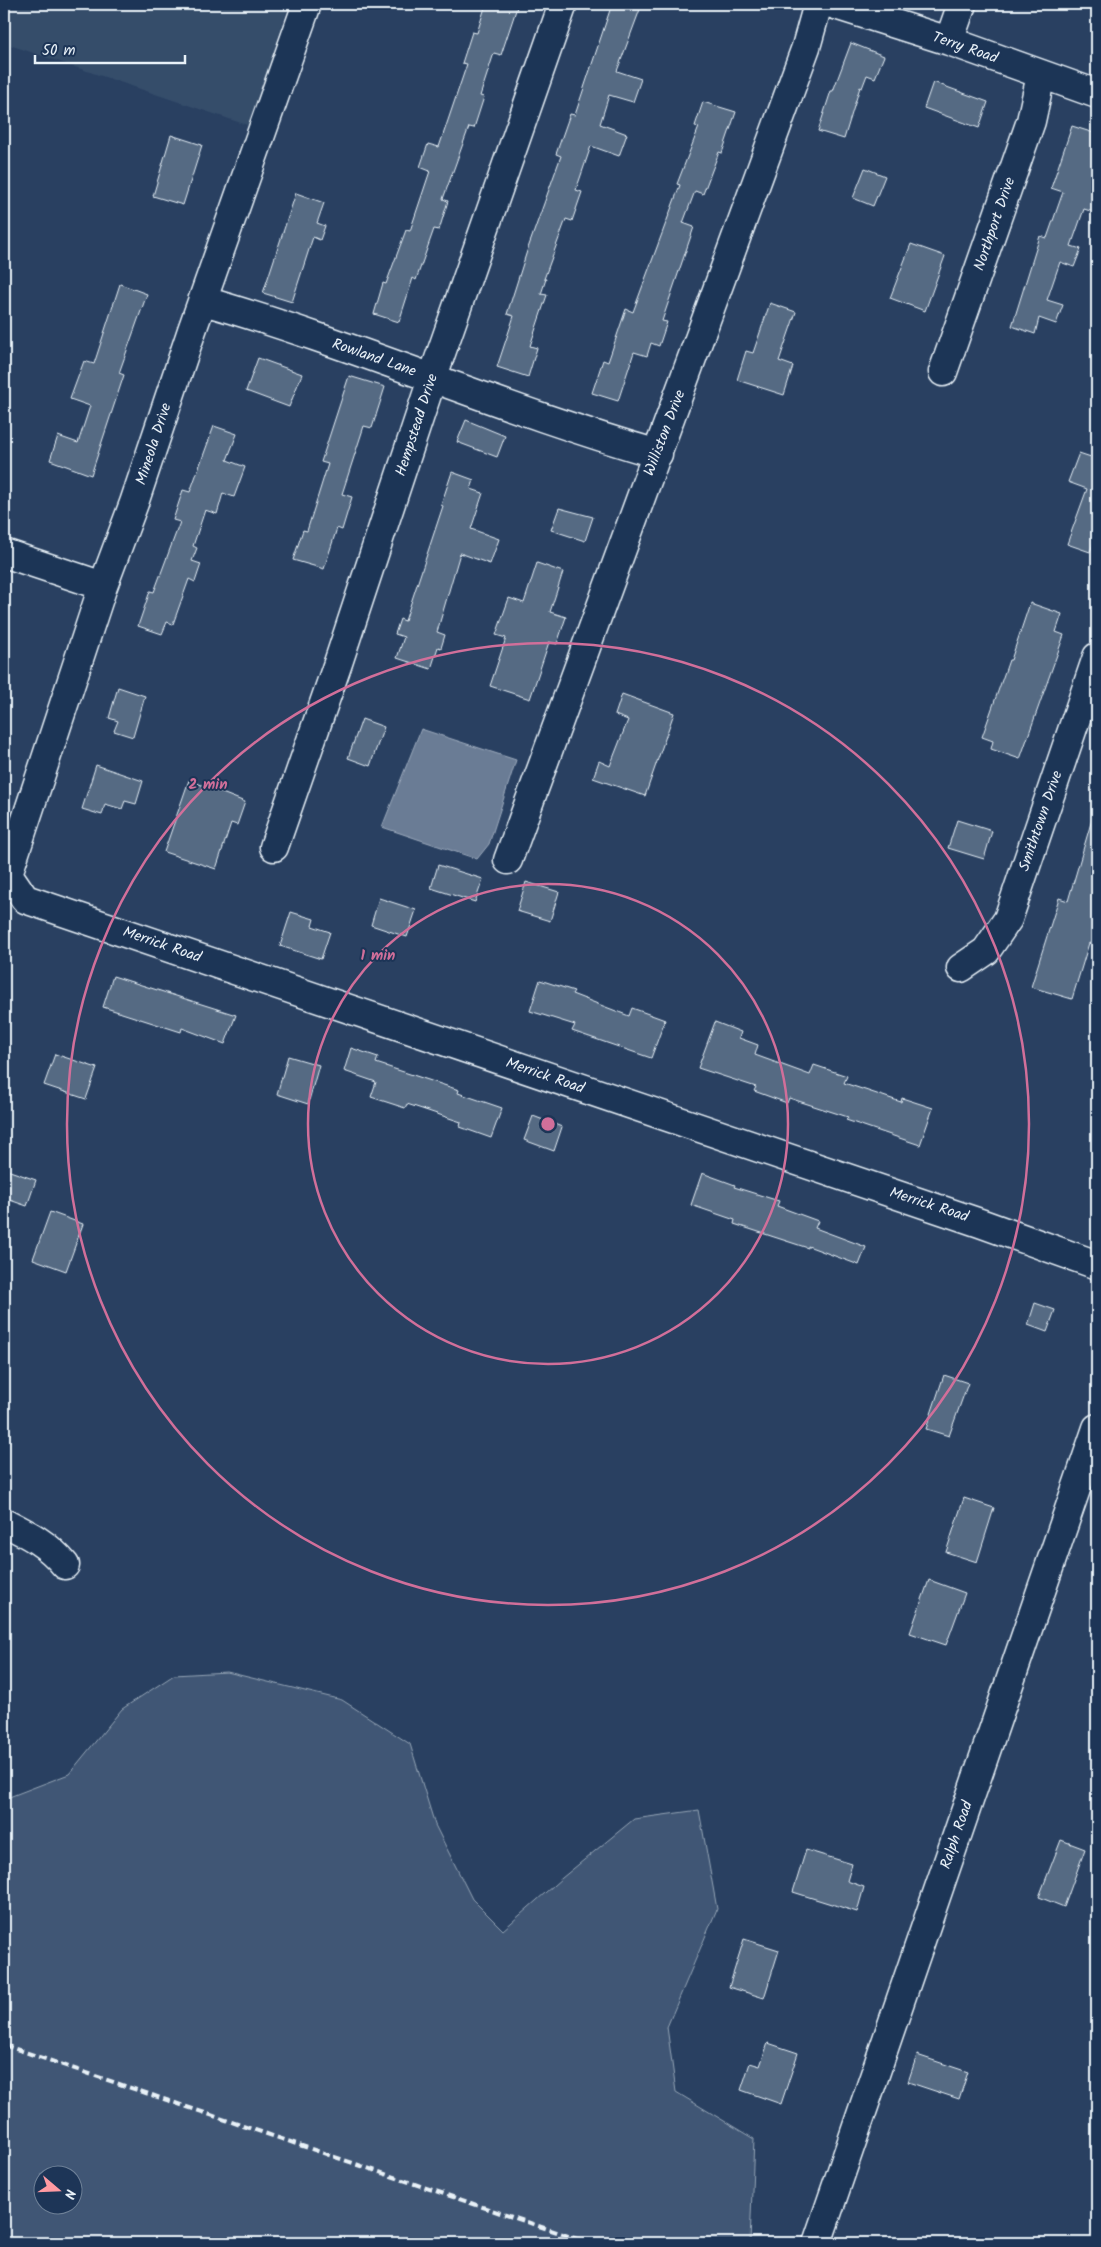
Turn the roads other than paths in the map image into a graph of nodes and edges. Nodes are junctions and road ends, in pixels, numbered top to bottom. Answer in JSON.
{"nodes":[{"id":1,"x":307,"y":4,"type":"edge"},
{"id":2,"x":563,"y":4,"type":"edge"},
{"id":3,"x":818,"y":4,"type":"edge"},
{"id":4,"x":832,"y":4,"type":"edge"},
{"id":5,"x":962,"y":4,"type":"edge"},
{"id":6,"x":948,"y":41,"type":"junction"},
{"id":7,"x":1041,"y":75,"type":"junction"},
{"id":8,"x":1097,"y":94,"type":"edge"},
{"id":9,"x":204,"y":301,"type":"junction"},
{"id":10,"x":943,"y":372,"type":"dead end"},
{"id":11,"x":432,"y":379,"type":"junction"},
{"id":12,"x":658,"y":454,"type":"junction"},
{"id":13,"x":4,"y":553,"type":"edge"},
{"id":14,"x":103,"y":586,"type":"junction"},
{"id":15,"x":1097,"y":657,"type":"edge"},
{"id":16,"x":274,"y":847,"type":"dead end"},
{"id":17,"x":508,"y":860,"type":"dead end"},
{"id":18,"x":5,"y":877,"type":"edge"},
{"id":19,"x":961,"y":968,"type":"dead end"},
{"id":20,"x":1097,"y":1265,"type":"edge"},
{"id":21,"x":1097,"y":1428,"type":"edge"},
{"id":22,"x":4,"y":1522,"type":"edge"},
{"id":23,"x":65,"y":1565,"type":"dead end"},
{"id":24,"x":817,"y":2243,"type":"edge"}],
"edges":[{"from":1,"to":9,"type":"street","name":"Mineola Drive"},
{"from":2,"to":11,"type":"street","name":"Hempstead Drive"},
{"from":3,"to":12,"type":"street","name":"Williston Drive"},
{"from":4,"to":6,"type":"street","name":"Terry Road"},
{"from":5,"to":6,"type":"street"},
{"from":6,"to":7,"type":"street","name":"Terry Road"},
{"from":7,"to":8,"type":"street","name":"Terry Road"},
{"from":7,"to":10,"type":"street","name":"Northport Drive"},
{"from":9,"to":11,"type":"street","name":"Rowland Lane"},
{"from":9,"to":14,"type":"street","name":"Mineola Drive"},
{"from":11,"to":12,"type":"street","name":"Rowland Lane"},
{"from":11,"to":16,"type":"street","name":"Hempstead Drive"},
{"from":12,"to":17,"type":"street","name":"Williston Drive"},
{"from":13,"to":14,"type":"street"},
{"from":14,"to":18,"type":"street","name":"Mineola Drive"},
{"from":15,"to":19,"type":"street","name":"Smithtown Drive"},
{"from":18,"to":20,"type":"street","name":"Merrick Road"},
{"from":21,"to":24,"type":"street","name":"Ralph Road"},
{"from":22,"to":23,"type":"street"}]}
